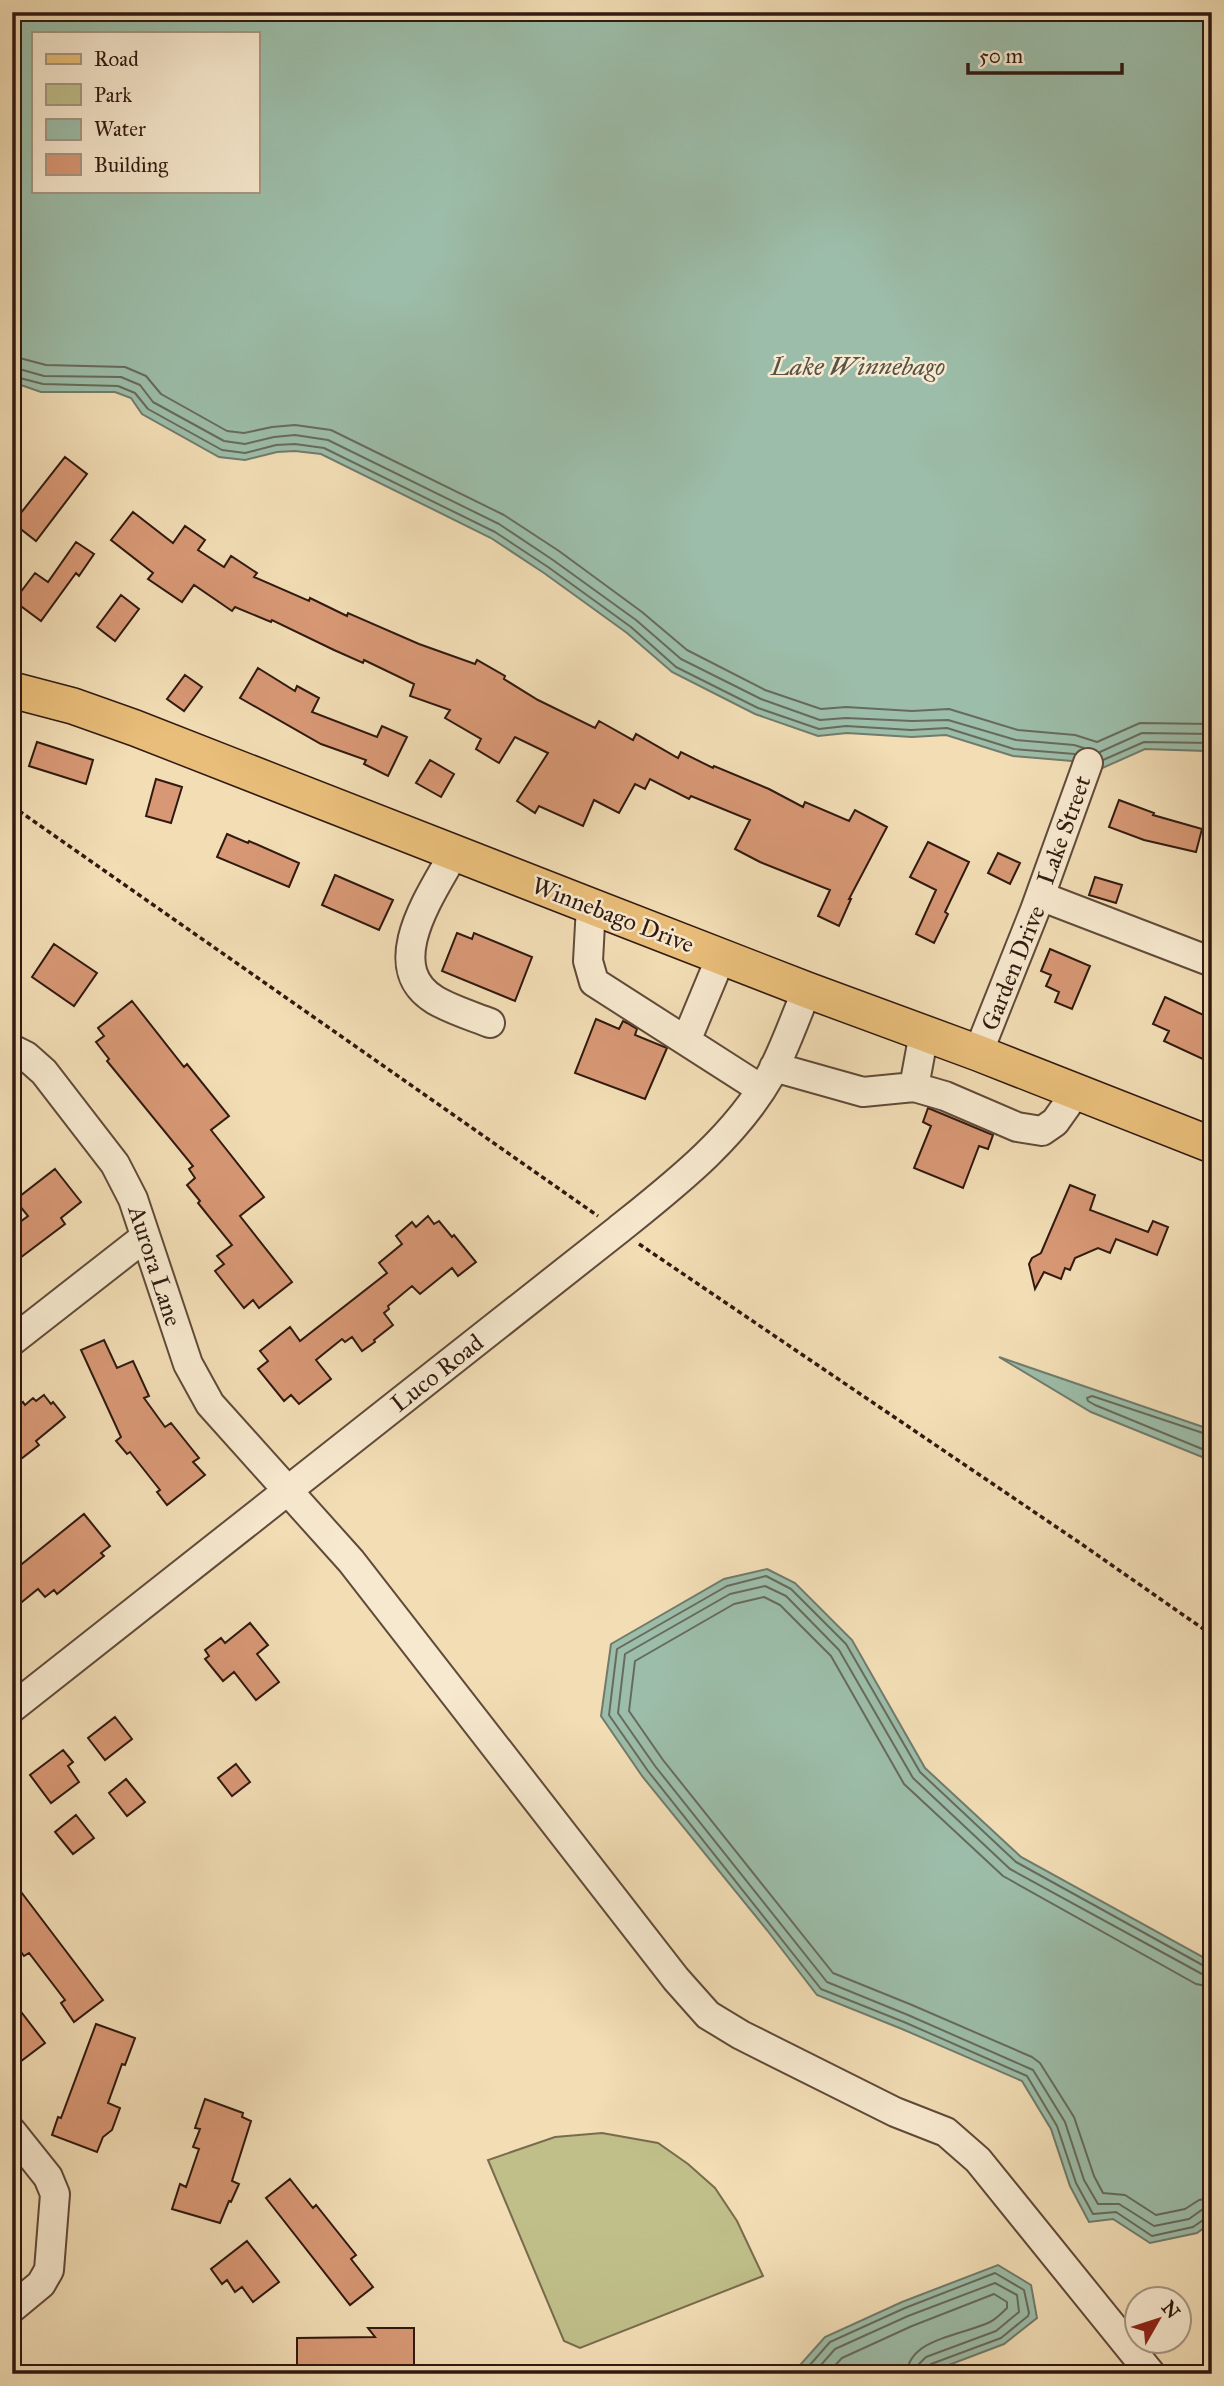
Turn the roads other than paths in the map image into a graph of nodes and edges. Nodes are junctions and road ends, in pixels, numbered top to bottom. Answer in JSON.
{"nodes":[{"id":1,"x":12,"y":690,"type":"edge"},
{"id":2,"x":1088,"y":763,"type":"dead end"},
{"id":3,"x":454,"y":853,"type":"junction"},
{"id":4,"x":1040,"y":896,"type":"junction"},
{"id":5,"x":591,"y":906,"type":"junction"},
{"id":6,"x":721,"y":957,"type":"junction"},
{"id":7,"x":1212,"y":962,"type":"edge"},
{"id":8,"x":807,"y":990,"type":"junction"},
{"id":9,"x":490,"y":1024,"type":"dead end"},
{"id":10,"x":924,"y":1033,"type":"junction"},
{"id":11,"x":686,"y":1041,"type":"junction"},
{"id":12,"x":12,"y":1049,"type":"edge"},
{"id":13,"x":978,"y":1053,"type":"junction"},
{"id":14,"x":767,"y":1078,"type":"junction"},
{"id":15,"x":914,"y":1087,"type":"junction"},
{"id":16,"x":1077,"y":1091,"type":"junction"},
{"id":17,"x":1212,"y":1145,"type":"edge"},
{"id":18,"x":145,"y":1237,"type":"junction"},
{"id":19,"x":12,"y":1341,"type":"edge"},
{"id":20,"x":289,"y":1490,"type":"junction"},
{"id":21,"x":12,"y":1708,"type":"edge"},
{"id":22,"x":12,"y":2132,"type":"edge"},
{"id":23,"x":12,"y":2308,"type":"edge"},
{"id":24,"x":1151,"y":2374,"type":"edge"}],
"edges":[{"from":1,"to":3,"type":"main road","name":"Winnebago Drive"},
{"from":2,"to":4,"type":"street","name":"Lake Street"},
{"from":3,"to":5,"type":"main road","name":"Winnebago Drive"},
{"from":3,"to":9,"type":"street"},
{"from":4,"to":7,"type":"street","name":"Garden Drive"},
{"from":4,"to":13,"type":"street","name":"Garden Drive"},
{"from":5,"to":6,"type":"main road","name":"Winnebago Drive"},
{"from":5,"to":11,"type":"street"},
{"from":6,"to":8,"type":"main road","name":"Winnebago Drive"},
{"from":6,"to":11,"type":"street"},
{"from":8,"to":10,"type":"main road","name":"Winnebago Drive"},
{"from":8,"to":14,"type":"street","name":"Luco Road"},
{"from":10,"to":13,"type":"main road","name":"Winnebago Drive"},
{"from":10,"to":15,"type":"street"},
{"from":11,"to":14,"type":"street"},
{"from":12,"to":18,"type":"street","name":"Aurora Lane"},
{"from":13,"to":16,"type":"main road","name":"Winnebago Drive"},
{"from":14,"to":15,"type":"street"},
{"from":14,"to":20,"type":"street","name":"Luco Road"},
{"from":15,"to":16,"type":"street"},
{"from":16,"to":17,"type":"main road","name":"Winnebago Drive"},
{"from":18,"to":19,"type":"street"},
{"from":18,"to":20,"type":"street","name":"Aurora Lane"},
{"from":20,"to":21,"type":"street","name":"Luco Road"},
{"from":20,"to":24,"type":"street","name":"Aurora Lane"},
{"from":22,"to":23,"type":"street"}]}
